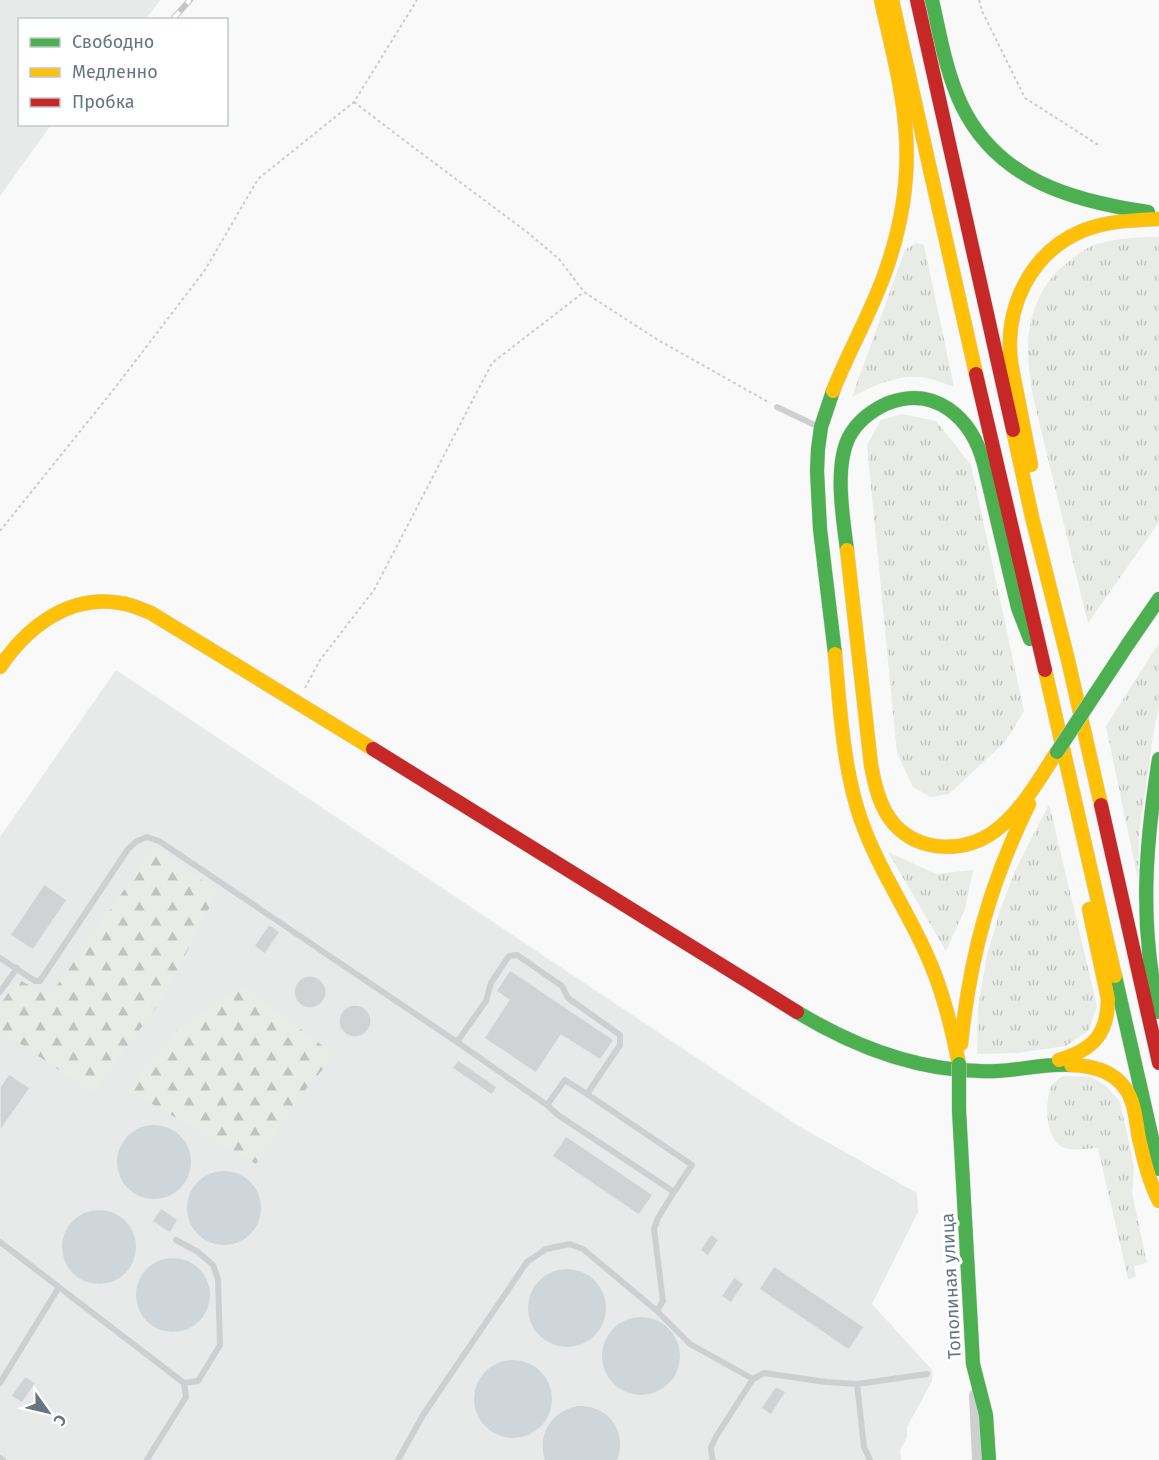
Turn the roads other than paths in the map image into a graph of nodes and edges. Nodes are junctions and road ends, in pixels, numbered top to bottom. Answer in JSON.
{"nodes":[{"id":1,"x":881,"y":0,"type":"edge"},
{"id":2,"x":892,"y":0,"type":"edge"},
{"id":3,"x":917,"y":0,"type":"edge"},
{"id":4,"x":932,"y":0,"type":"edge"},
{"id":5,"x":1159,"y":214,"type":"edge"},
{"id":6,"x":1159,"y":219,"type":"edge"},
{"id":7,"x":777,"y":407,"type":"road end"},
{"id":8,"x":821,"y":428,"type":"junction"},
{"id":9,"x":1032,"y":517,"type":"junction"},
{"id":10,"x":1159,"y":599,"type":"edge"},
{"id":11,"x":0,"y":667,"type":"edge"},
{"id":12,"x":1045,"y":670,"type":"junction"},
{"id":13,"x":1159,"y":759,"type":"edge"},
{"id":14,"x":1029,"y":798,"type":"junction"},
{"id":15,"x":1088,"y":857,"type":"junction"},
{"id":16,"x":0,"y":958,"type":"edge"},
{"id":17,"x":16,"y":968,"type":"junction"},
{"id":18,"x":0,"y":992,"type":"edge"},
{"id":19,"x":1159,"y":1011,"type":"edge"},
{"id":20,"x":457,"y":1042,"type":"junction"},
{"id":21,"x":1159,"y":1063,"type":"edge"},
{"id":22,"x":959,"y":1065,"type":"junction"},
{"id":23,"x":1037,"y":1067,"type":"junction"},
{"id":24,"x":587,"y":1094,"type":"junction"},
{"id":25,"x":547,"y":1105,"type":"junction"},
{"id":26,"x":1159,"y":1169,"type":"edge"},
{"id":27,"x":674,"y":1192,"type":"junction"},
{"id":28,"x":1159,"y":1201,"type":"edge"},
{"id":29,"x":176,"y":1240,"type":"dead end"},
{"id":30,"x":0,"y":1242,"type":"edge"},
{"id":31,"x":58,"y":1287,"type":"junction"},
{"id":32,"x":657,"y":1311,"type":"junction"},
{"id":33,"x":973,"y":1364,"type":"junction"},
{"id":34,"x":927,"y":1374,"type":"dead end"},
{"id":35,"x":753,"y":1379,"type":"junction"},
{"id":36,"x":0,"y":1383,"type":"edge"},
{"id":37,"x":184,"y":1383,"type":"junction"},
{"id":38,"x":857,"y":1384,"type":"junction"},
{"id":39,"x":147,"y":1460,"type":"edge"},
{"id":40,"x":398,"y":1460,"type":"edge"},
{"id":41,"x":713,"y":1460,"type":"edge"},
{"id":42,"x":870,"y":1460,"type":"edge"},
{"id":43,"x":978,"y":1460,"type":"edge"},
{"id":44,"x":989,"y":1460,"type":"edge"}],
"edges":[{"from":1,"to":8,"type":"main road"},
{"from":2,"to":12,"type":"main road"},
{"from":3,"to":9,"type":"main road"},
{"from":4,"to":5,"type":"main road"},
{"from":6,"to":9,"type":"main road"},
{"from":7,"to":8,"type":"lane"},
{"from":8,"to":22,"type":"main road"},
{"from":9,"to":21,"type":"main road"},
{"from":10,"to":14,"type":"main road","bridge":true},
{"from":11,"to":23,"type":"main road"},
{"from":12,"to":14,"type":"main road"},
{"from":12,"to":15,"type":"main road"},
{"from":13,"to":19,"type":"main road"},
{"from":14,"to":22,"type":"main road"},
{"from":15,"to":23,"type":"main road"},
{"from":15,"to":26,"type":"main road"},
{"from":16,"to":17,"type":"lane"},
{"from":17,"to":18,"type":"lane"},
{"from":17,"to":20,"type":"lane"},
{"from":20,"to":24,"type":"lane"},
{"from":20,"to":25,"type":"lane"},
{"from":22,"to":33,"type":"main road","name":"Тополиная улица","bridge":true},
{"from":23,"to":28,"type":"main road"},
{"from":24,"to":25,"type":"lane"},
{"from":24,"to":27,"type":"lane"},
{"from":25,"to":27,"type":"lane"},
{"from":27,"to":32,"type":"lane"},
{"from":29,"to":37,"type":"lane"},
{"from":30,"to":31,"type":"lane"},
{"from":31,"to":36,"type":"lane"},
{"from":31,"to":37,"type":"lane"},
{"from":32,"to":35,"type":"lane"},
{"from":32,"to":40,"type":"lane"},
{"from":33,"to":43,"type":"street","name":"Тополиная улица"},
{"from":33,"to":44,"type":"main road"},
{"from":34,"to":38,"type":"lane"},
{"from":35,"to":38,"type":"lane"},
{"from":35,"to":41,"type":"lane"},
{"from":37,"to":39,"type":"lane"},
{"from":38,"to":42,"type":"lane"}]}
